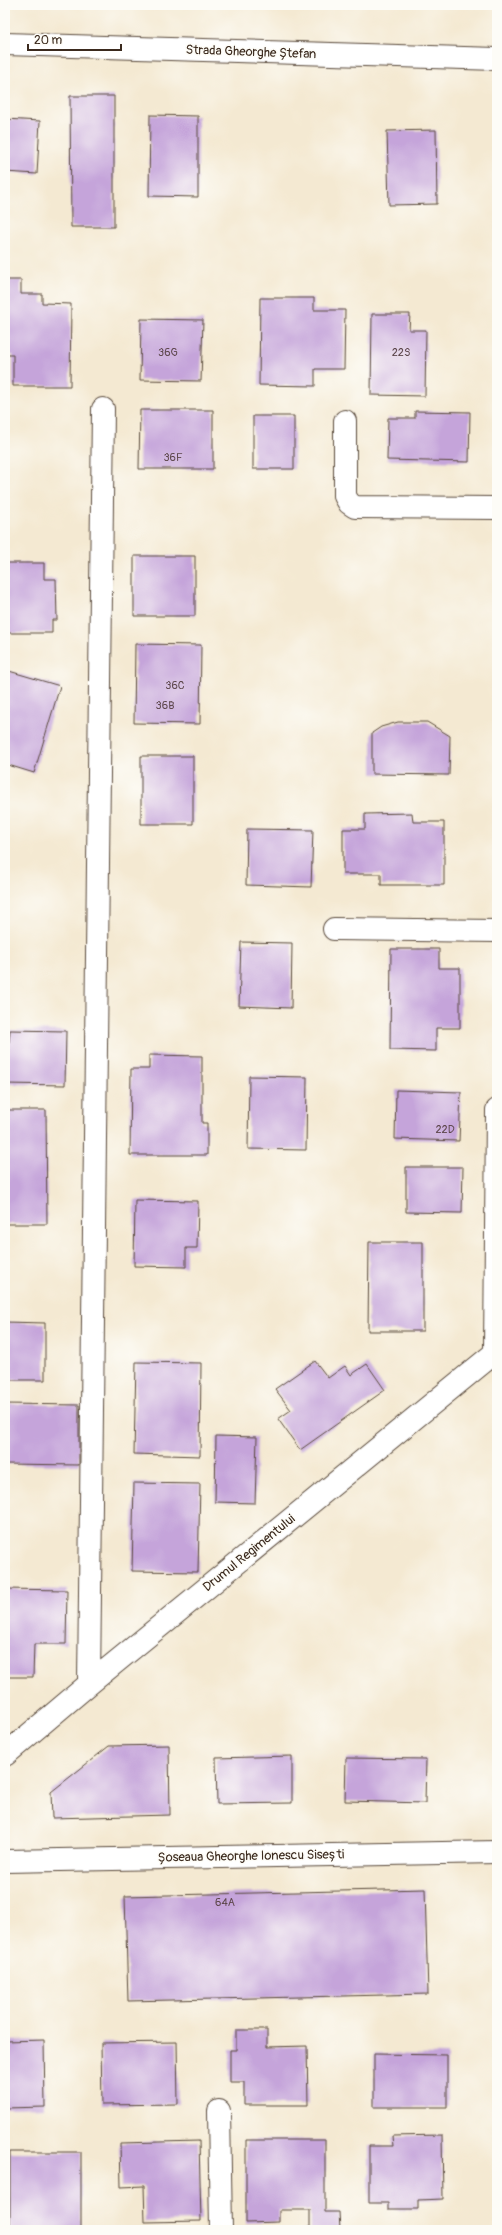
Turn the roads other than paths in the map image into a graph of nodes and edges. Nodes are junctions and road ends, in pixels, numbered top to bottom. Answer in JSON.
{"nodes":[{"id":1,"x":5,"y":44,"type":"edge"},
{"id":2,"x":497,"y":59,"type":"edge"},
{"id":3,"x":103,"y":409,"type":"dead end"},
{"id":4,"x":346,"y":421,"type":"dead end"},
{"id":5,"x":497,"y":508,"type":"edge"},
{"id":6,"x":334,"y":929,"type":"dead end"},
{"id":7,"x":497,"y":931,"type":"edge"},
{"id":8,"x":497,"y":1110,"type":"edge"},
{"id":9,"x":496,"y":1352,"type":"edge"},
{"id":10,"x":89,"y":1684,"type":"junction"},
{"id":11,"x":5,"y":1755,"type":"edge"},
{"id":12,"x":497,"y":1852,"type":"edge"},
{"id":13,"x":5,"y":1861,"type":"edge"},
{"id":14,"x":219,"y":2112,"type":"dead end"},
{"id":15,"x":221,"y":2230,"type":"edge"}],
"edges":[{"from":1,"to":2,"type":"street","name":"Strada Gheorghe Ștefan"},
{"from":3,"to":10,"type":"street"},
{"from":4,"to":5,"type":"street"},
{"from":6,"to":7,"type":"street"},
{"from":8,"to":9,"type":"street","name":"Drumul Regimentului"},
{"from":9,"to":10,"type":"street","name":"Drumul Regimentului"},
{"from":10,"to":11,"type":"street","name":"Drumul Regimentului"},
{"from":12,"to":13,"type":"street","name":"Șoseaua Gheorghe Ionescu Sisești"},
{"from":14,"to":15,"type":"street"}]}
